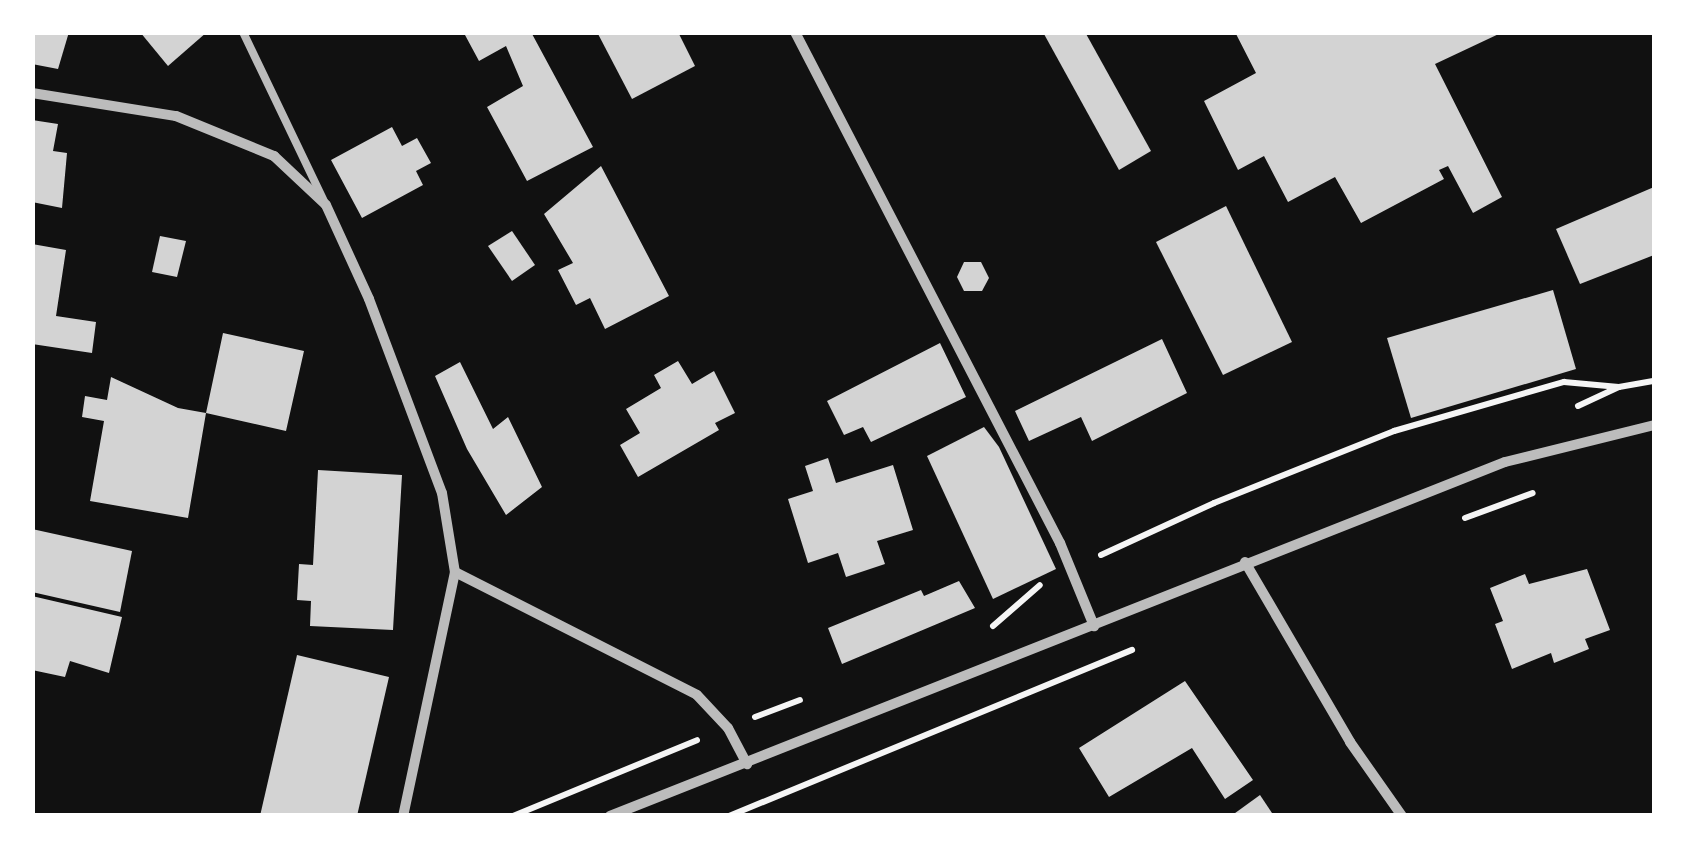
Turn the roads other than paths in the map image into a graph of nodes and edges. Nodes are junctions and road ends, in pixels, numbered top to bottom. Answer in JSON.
{"nodes":[{"id":1,"x":243,"y":32,"type":"edge"},
{"id":2,"x":795,"y":32,"type":"edge"},
{"id":3,"x":32,"y":93,"type":"edge"},
{"id":4,"x":326,"y":205,"type":"junction"},
{"id":5,"x":1654,"y":424,"type":"edge"},
{"id":6,"x":1245,"y":562,"type":"junction"},
{"id":7,"x":455,"y":572,"type":"junction"},
{"id":8,"x":1094,"y":626,"type":"junction"},
{"id":9,"x":746,"y":764,"type":"junction"},
{"id":10,"x":403,"y":816,"type":"edge"},
{"id":11,"x":610,"y":816,"type":"edge"},
{"id":12,"x":1402,"y":816,"type":"edge"}],
"edges":[{"from":1,"to":4,"type":"lane"},
{"from":2,"to":8,"type":"street"},
{"from":3,"to":4,"type":"street"},
{"from":4,"to":7,"type":"street"},
{"from":5,"to":6,"type":"street"},
{"from":6,"to":8,"type":"street"},
{"from":6,"to":12,"type":"street"},
{"from":7,"to":9,"type":"street"},
{"from":7,"to":10,"type":"street"},
{"from":8,"to":9,"type":"street"},
{"from":9,"to":11,"type":"street"}]}
